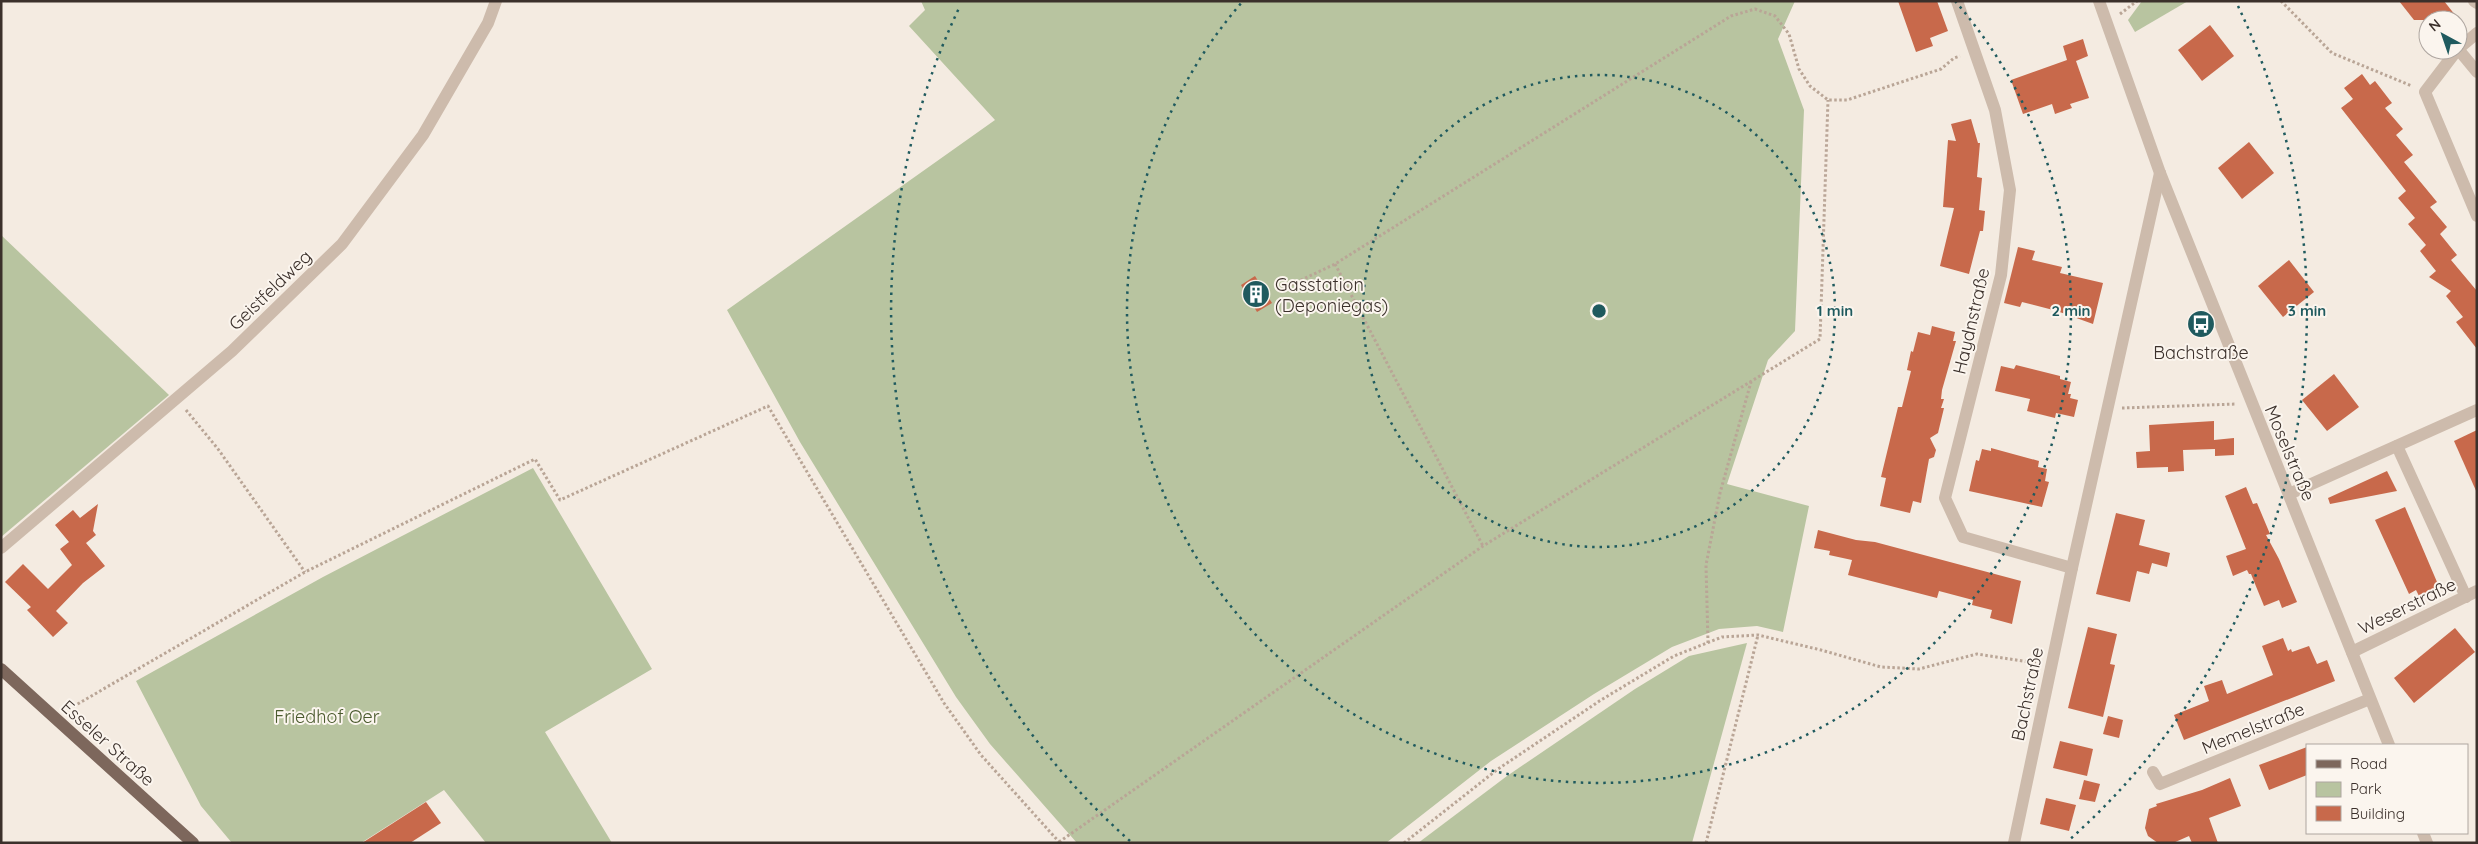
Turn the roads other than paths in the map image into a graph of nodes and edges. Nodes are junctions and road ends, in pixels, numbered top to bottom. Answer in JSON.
{"nodes":[{"id":1,"x":496,"y":1,"type":"edge"},
{"id":2,"x":1957,"y":1,"type":"edge"},
{"id":3,"x":2099,"y":1,"type":"edge"},
{"id":4,"x":2450,"y":60,"type":"edge"},
{"id":5,"x":2467,"y":60,"type":"edge"},
{"id":6,"x":2477,"y":72,"type":"edge"},
{"id":7,"x":2160,"y":173,"type":"junction"},
{"id":8,"x":2477,"y":216,"type":"edge"},
{"id":9,"x":2477,"y":410,"type":"edge"},
{"id":10,"x":2397,"y":446,"type":"junction"},
{"id":11,"x":2289,"y":494,"type":"junction"},
{"id":12,"x":1,"y":548,"type":"edge"},
{"id":13,"x":2072,"y":568,"type":"junction"},
{"id":14,"x":2471,"y":594,"type":"edge"},
{"id":15,"x":2352,"y":652,"type":"junction"},
{"id":16,"x":1,"y":669,"type":"edge"},
{"id":17,"x":2370,"y":700,"type":"junction"},
{"id":18,"x":2389,"y":744,"type":"edge"},
{"id":19,"x":2153,"y":772,"type":"dead end"},
{"id":20,"x":193,"y":843,"type":"edge"},
{"id":21,"x":2014,"y":843,"type":"edge"}],
"edges":[{"from":1,"to":12,"type":"street","name":"Geistfeldweg"},
{"from":2,"to":13,"type":"street","name":"Haydnstraße"},
{"from":3,"to":7,"type":"street"},
{"from":4,"to":8,"type":"street"},
{"from":5,"to":6,"type":"street"},
{"from":7,"to":11,"type":"street","name":"Moselstraße"},
{"from":7,"to":13,"type":"street","name":"Bachstraße"},
{"from":9,"to":10,"type":"street"},
{"from":10,"to":11,"type":"street"},
{"from":10,"to":14,"type":"street"},
{"from":11,"to":15,"type":"street","name":"Moselstraße"},
{"from":13,"to":21,"type":"street","name":"Bachstraße"},
{"from":14,"to":15,"type":"street","name":"Weserstraße"},
{"from":15,"to":17,"type":"street","name":"Moselstraße"},
{"from":16,"to":20,"type":"main road","name":"Esseler Straße"},
{"from":17,"to":18,"type":"street","name":"Moselstraße"},
{"from":17,"to":19,"type":"street","name":"Memelstraße"}]}
